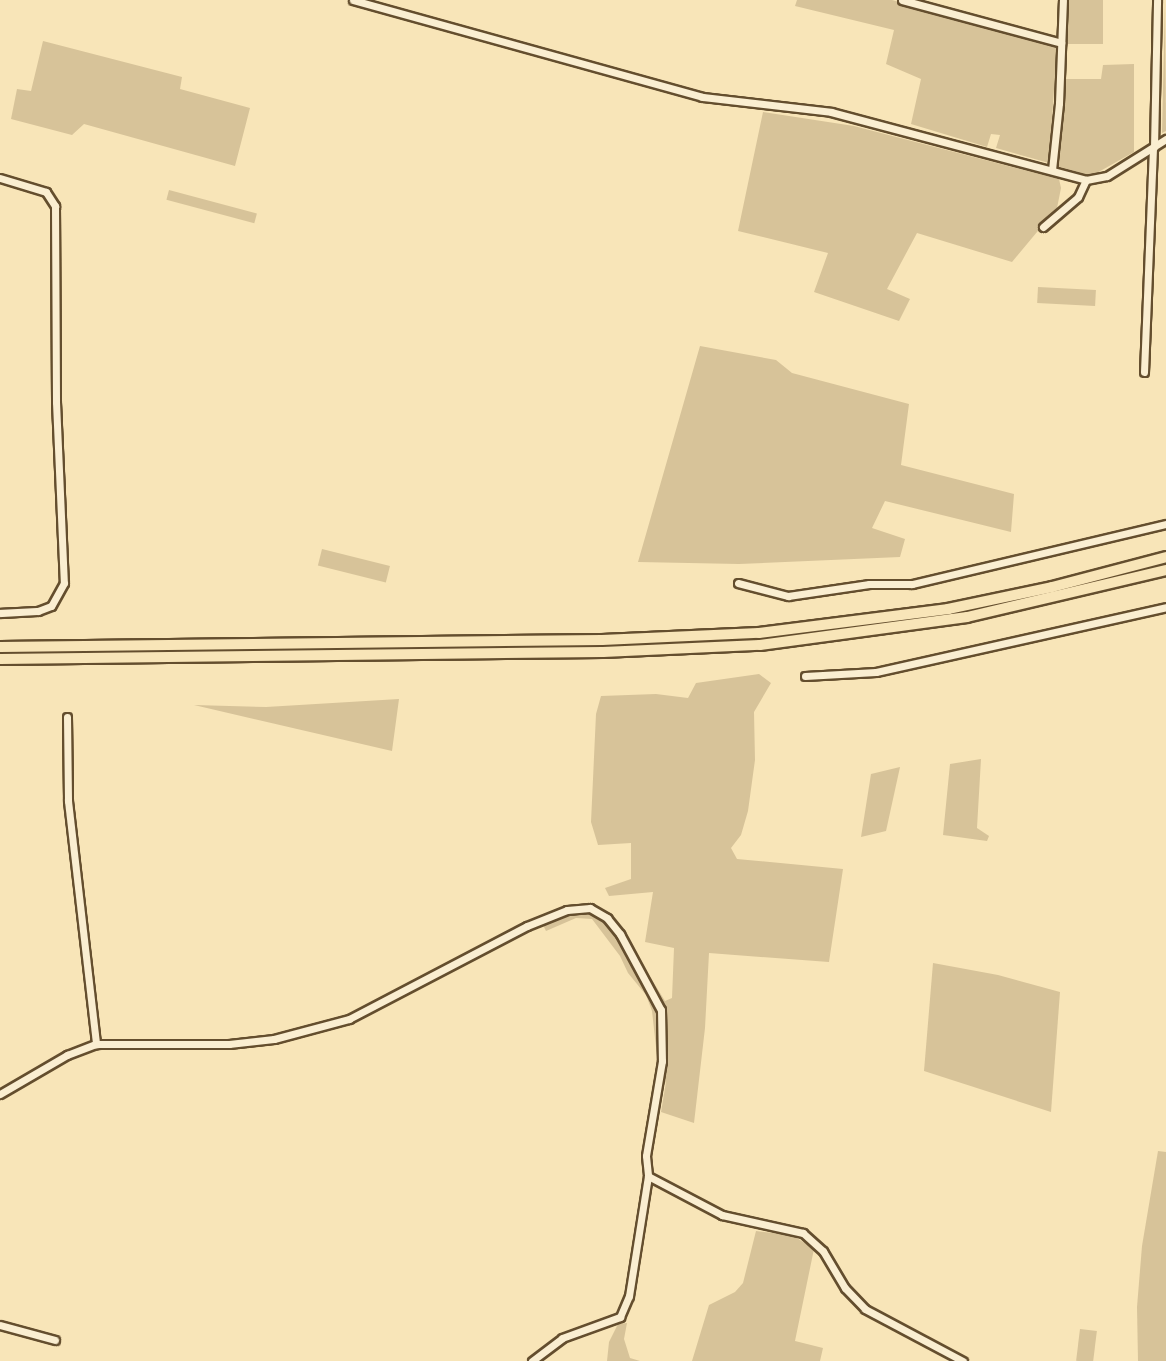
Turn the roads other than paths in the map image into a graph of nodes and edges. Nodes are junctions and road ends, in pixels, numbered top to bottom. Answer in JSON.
{"nodes":[{"id":1,"x":353,"y":0,"type":"edge"},
{"id":2,"x":902,"y":0,"type":"edge"},
{"id":3,"x":1063,"y":0,"type":"edge"},
{"id":4,"x":1157,"y":0,"type":"edge"},
{"id":5,"x":1061,"y":43,"type":"junction"},
{"id":6,"x":1166,"y":139,"type":"edge"},
{"id":7,"x":1154,"y":147,"type":"junction"},
{"id":8,"x":1052,"y":170,"type":"junction"},
{"id":9,"x":0,"y":178,"type":"edge"},
{"id":10,"x":1086,"y":180,"type":"junction"},
{"id":11,"x":1043,"y":227,"type":"dead end"},
{"id":12,"x":1144,"y":372,"type":"dead end"},
{"id":13,"x":1166,"y":524,"type":"edge"},
{"id":14,"x":1166,"y":557,"type":"edge"},
{"id":15,"x":1166,"y":570,"type":"edge"},
{"id":16,"x":738,"y":583,"type":"dead end"},
{"id":17,"x":1166,"y":607,"type":"edge"},
{"id":18,"x":0,"y":613,"type":"edge"},
{"id":19,"x":0,"y":647,"type":"edge"},
{"id":20,"x":0,"y":659,"type":"edge"},
{"id":21,"x":805,"y":676,"type":"dead end"},
{"id":22,"x":67,"y":717,"type":"dead end"},
{"id":23,"x":96,"y":1044,"type":"junction"},
{"id":24,"x":0,"y":1094,"type":"edge"},
{"id":25,"x":648,"y":1176,"type":"junction"},
{"id":26,"x":0,"y":1325,"type":"edge"},
{"id":27,"x":55,"y":1340,"type":"dead end"},
{"id":28,"x":532,"y":1361,"type":"edge"},
{"id":29,"x":963,"y":1361,"type":"edge"}],
"edges":[{"from":1,"to":8,"type":"street"},
{"from":2,"to":5,"type":"street"},
{"from":3,"to":5,"type":"street"},
{"from":4,"to":7,"type":"street"},
{"from":5,"to":8,"type":"street"},
{"from":6,"to":7,"type":"street"},
{"from":7,"to":10,"type":"street"},
{"from":7,"to":12,"type":"street"},
{"from":8,"to":10,"type":"street"},
{"from":9,"to":18,"type":"street"},
{"from":10,"to":11,"type":"street"},
{"from":13,"to":16,"type":"street"},
{"from":14,"to":19,"type":"highway"},
{"from":15,"to":20,"type":"highway"},
{"from":17,"to":21,"type":"street"},
{"from":22,"to":23,"type":"street"},
{"from":23,"to":24,"type":"street"},
{"from":23,"to":25,"type":"street"},
{"from":25,"to":28,"type":"street"},
{"from":25,"to":29,"type":"street"},
{"from":26,"to":27,"type":"street"}]}
